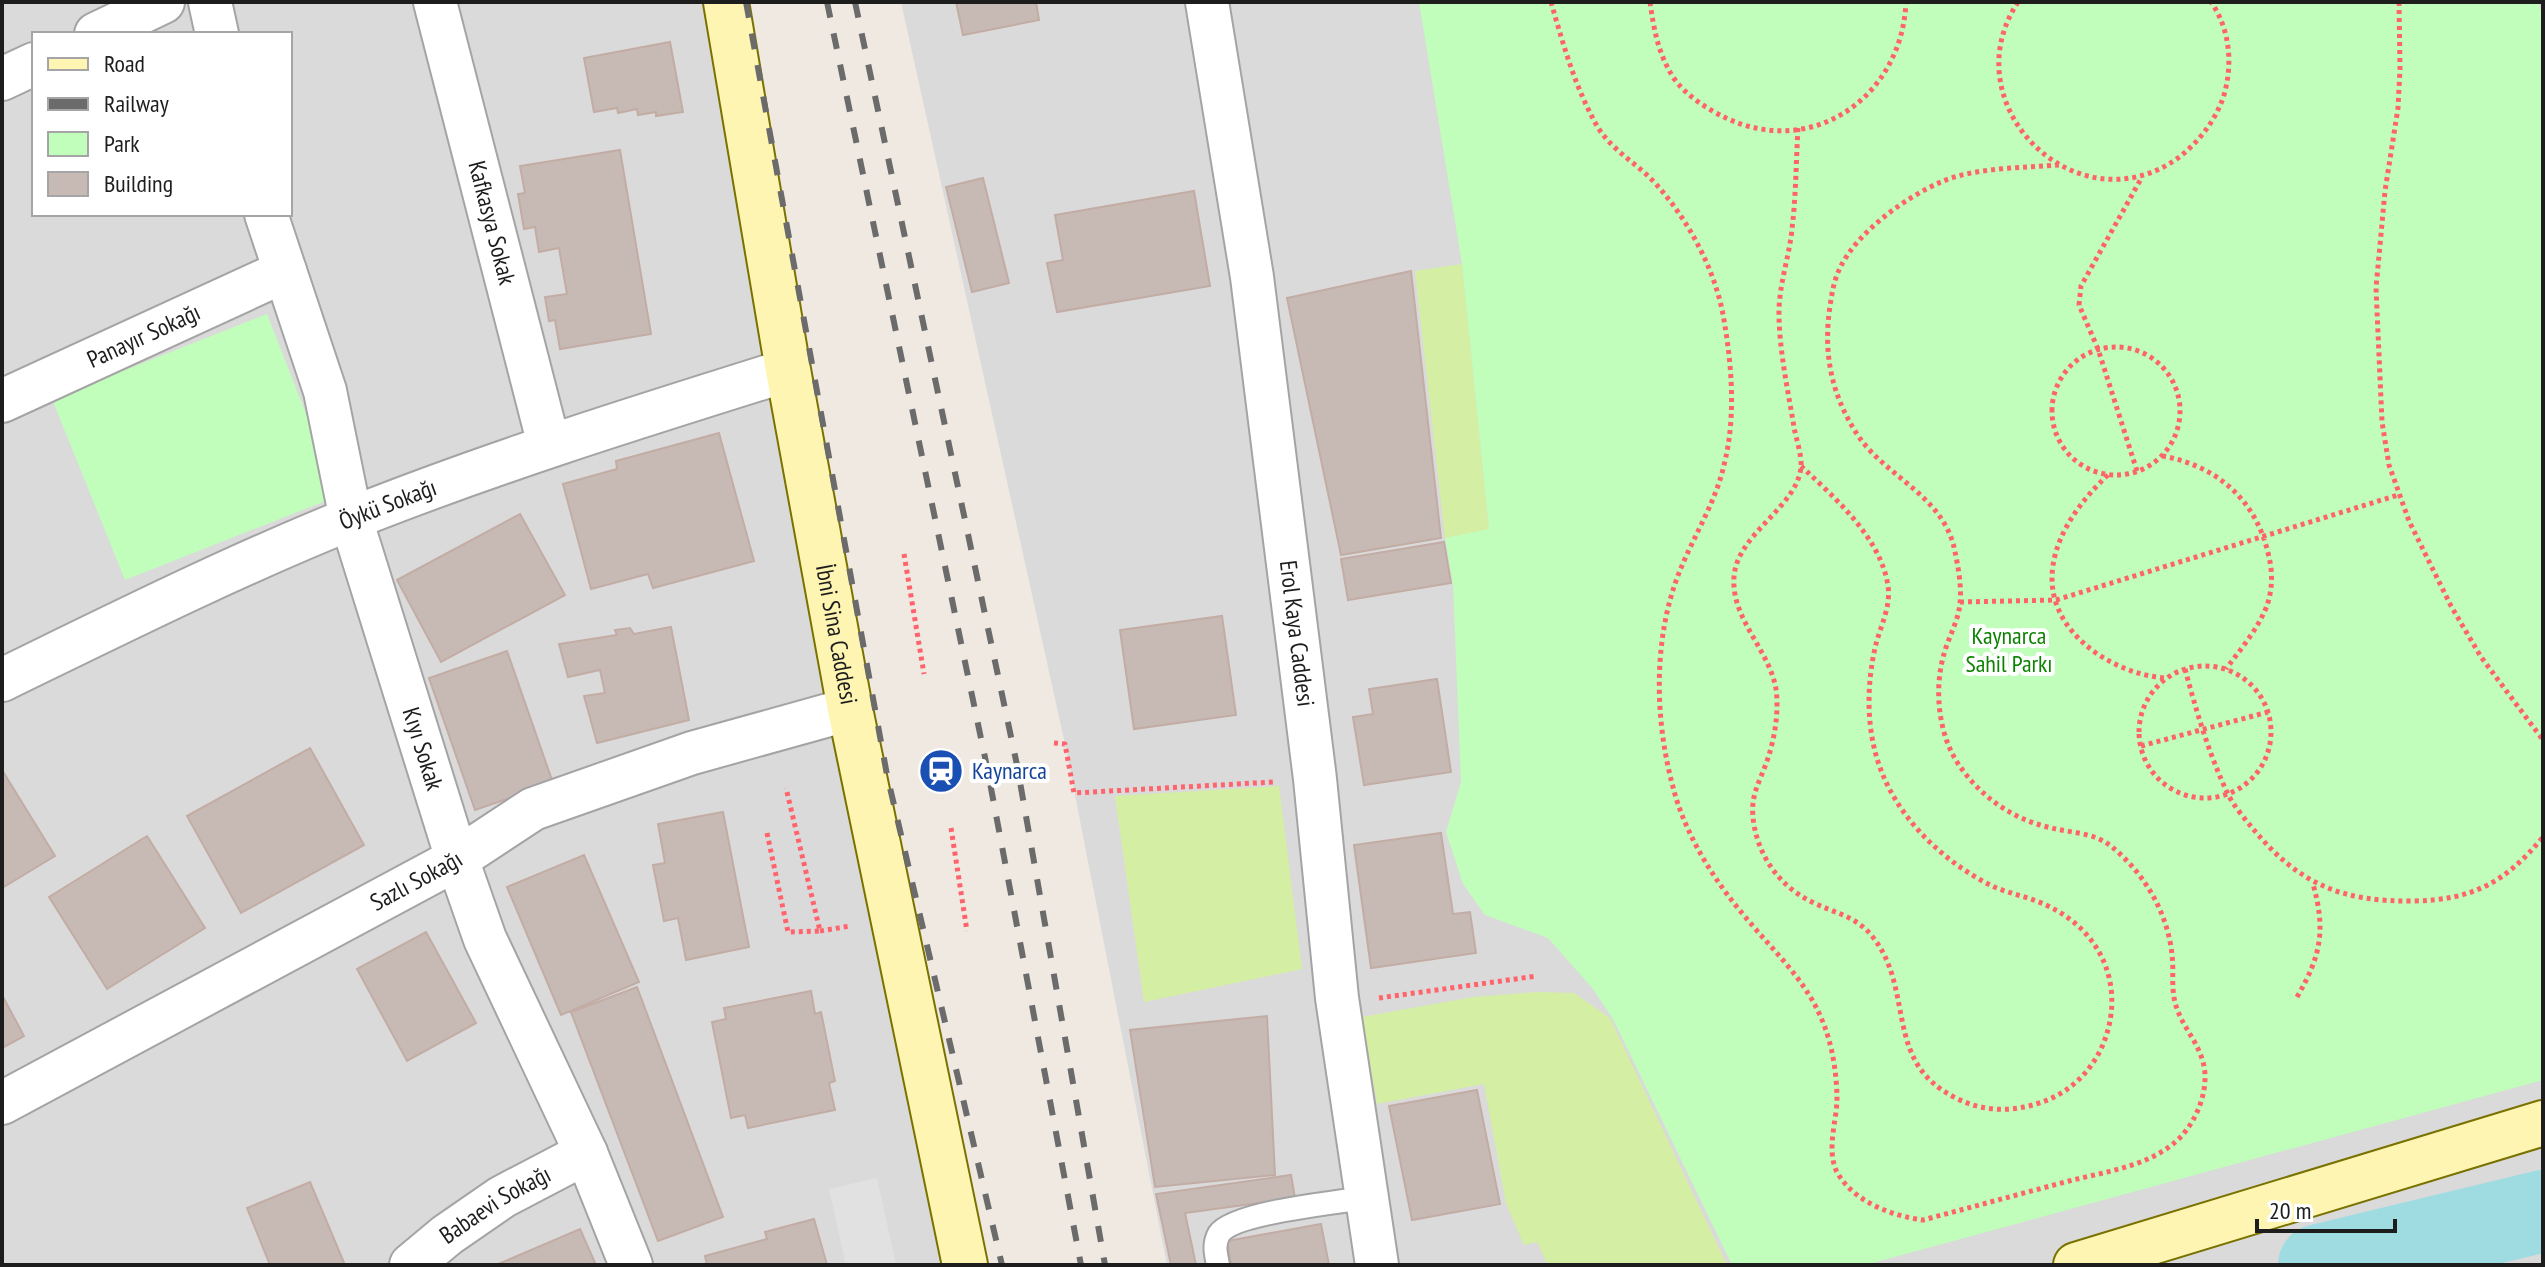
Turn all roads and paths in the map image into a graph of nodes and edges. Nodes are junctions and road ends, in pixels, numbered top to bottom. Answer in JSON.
{"nodes":[{"id":1,"x":163,"y":2,"type":"edge"},
{"id":2,"x":210,"y":2,"type":"edge"},
{"id":3,"x":435,"y":2,"type":"edge"},
{"id":4,"x":726,"y":2,"type":"edge"},
{"id":5,"x":1207,"y":2,"type":"edge"},
{"id":6,"x":1551,"y":2,"type":"edge"},
{"id":7,"x":1650,"y":2,"type":"edge"},
{"id":8,"x":1906,"y":2,"type":"edge"},
{"id":9,"x":2018,"y":2,"type":"edge"},
{"id":10,"x":2211,"y":2,"type":"edge"},
{"id":11,"x":2399,"y":2,"type":"edge"},
{"id":12,"x":100,"y":32,"type":"edge"},
{"id":13,"x":217,"y":32,"type":"edge"},
{"id":14,"x":32,"y":65,"type":"edge"},
{"id":15,"x":2,"y":79,"type":"edge"},
{"id":16,"x":1798,"y":128,"type":"junction"},
{"id":17,"x":2059,"y":165,"type":"junction"},
{"id":18,"x":2143,"y":176,"type":"junction"},
{"id":19,"x":267,"y":216,"type":"edge"},
{"id":20,"x":285,"y":271,"type":"junction"},
{"id":21,"x":2098,"y":349,"type":"junction"},
{"id":22,"x":788,"y":370,"type":"junction"},
{"id":23,"x":2,"y":401,"type":"edge"},
{"id":24,"x":549,"y":445,"type":"junction"},
{"id":25,"x":2162,"y":456,"type":"junction"},
{"id":26,"x":1801,"y":466,"type":"junction"},
{"id":27,"x":2137,"y":471,"type":"junction"},
{"id":28,"x":2108,"y":474,"type":"junction"},
{"id":29,"x":2398,"y":495,"type":"junction"},
{"id":30,"x":351,"y":519,"type":"junction"},
{"id":31,"x":2263,"y":535,"type":"junction"},
{"id":32,"x":904,"y":554,"type":"dead end"},
{"id":33,"x":2056,"y":600,"type":"junction"},
{"id":34,"x":1960,"y":602,"type":"junction"},
{"id":35,"x":2185,"y":669,"type":"junction"},
{"id":36,"x":2226,"y":669,"type":"junction"},
{"id":37,"x":924,"y":674,"type":"dead end"},
{"id":38,"x":2166,"y":678,"type":"junction"},
{"id":39,"x":2,"y":680,"type":"edge"},
{"id":40,"x":850,"y":709,"type":"junction"},
{"id":41,"x":2268,"y":712,"type":"junction"},
{"id":42,"x":2202,"y":730,"type":"junction"},
{"id":43,"x":2543,"y":740,"type":"edge"},
{"id":44,"x":1054,"y":743,"type":"dead end"},
{"id":45,"x":2141,"y":746,"type":"junction"},
{"id":46,"x":1315,"y":779,"type":"junction"},
{"id":47,"x":786,"y":788,"type":"dead end"},
{"id":48,"x":2227,"y":793,"type":"junction"},
{"id":49,"x":951,"y":828,"type":"dead end"},
{"id":50,"x":767,"y":833,"type":"dead end"},
{"id":51,"x":2543,"y":837,"type":"edge"},
{"id":52,"x":457,"y":859,"type":"junction"},
{"id":53,"x":2313,"y":883,"type":"junction"},
{"id":54,"x":967,"y":931,"type":"dead end"},
{"id":55,"x":1537,"y":976,"type":"dead end"},
{"id":56,"x":2297,"y":997,"type":"dead end"},
{"id":57,"x":1337,"y":998,"type":"junction"},
{"id":58,"x":2,"y":1103,"type":"edge"},
{"id":59,"x":2543,"y":1123,"type":"edge"},
{"id":60,"x":586,"y":1153,"type":"junction"},
{"id":61,"x":1366,"y":1198,"type":"junction"},
{"id":62,"x":411,"y":1265,"type":"edge"},
{"id":63,"x":631,"y":1265,"type":"edge"},
{"id":64,"x":965,"y":1265,"type":"edge"},
{"id":65,"x":1218,"y":1265,"type":"edge"},
{"id":66,"x":1377,"y":1265,"type":"edge"},
{"id":67,"x":2076,"y":1265,"type":"edge"}],
"edges":[{"from":1,"to":12,"type":"street"},
{"from":2,"to":13,"type":"street"},
{"from":3,"to":24,"type":"street","name":"Kafkasya Sokak"},
{"from":4,"to":22,"type":"street","name":"İbni Sina Caddesi"},
{"from":5,"to":46,"type":"street","name":"Erol Kaya Caddesi"},
{"from":6,"to":34,"type":"path"},
{"from":7,"to":16,"type":"path"},
{"from":8,"to":16,"type":"path"},
{"from":9,"to":17,"type":"path"},
{"from":10,"to":18,"type":"path"},
{"from":11,"to":29,"type":"path"},
{"from":14,"to":15,"type":"street"},
{"from":16,"to":26,"type":"path"},
{"from":17,"to":18,"type":"path"},
{"from":17,"to":34,"type":"path"},
{"from":18,"to":21,"type":"path"},
{"from":19,"to":20,"type":"street","name":"Kıyı Sokak"},
{"from":20,"to":23,"type":"street","name":"Panayır Sokağı"},
{"from":20,"to":30,"type":"street","name":"Kıyı Sokak"},
{"from":21,"to":25,"type":"path"},
{"from":21,"to":27,"type":"path"},
{"from":21,"to":28,"type":"path"},
{"from":22,"to":24,"type":"street","name":"Öykü Sokağı"},
{"from":22,"to":40,"type":"street","name":"İbni Sina Caddesi"},
{"from":24,"to":30,"type":"street","name":"Öykü Sokağı"},
{"from":25,"to":27,"type":"path"},
{"from":25,"to":31,"type":"path"},
{"from":26,"to":26,"type":"path"},
{"from":27,"to":28,"type":"path"},
{"from":28,"to":33,"type":"path"},
{"from":29,"to":31,"type":"path"},
{"from":29,"to":43,"type":"path"},
{"from":30,"to":39,"type":"street","name":"Öykü Sokağı"},
{"from":30,"to":52,"type":"street","name":"Kıyı Sokak"},
{"from":31,"to":33,"type":"path"},
{"from":31,"to":36,"type":"path"},
{"from":32,"to":37,"type":"path"},
{"from":33,"to":34,"type":"path"},
{"from":33,"to":38,"type":"path"},
{"from":35,"to":36,"type":"path"},
{"from":35,"to":38,"type":"path"},
{"from":35,"to":42,"type":"path"},
{"from":36,"to":41,"type":"path"},
{"from":38,"to":45,"type":"path"},
{"from":40,"to":52,"type":"street","name":"Sazlı Sokağı"},
{"from":40,"to":64,"type":"street","name":"İbni Sina Caddesi"},
{"from":41,"to":42,"type":"path"},
{"from":41,"to":48,"type":"path"},
{"from":42,"to":45,"type":"path"},
{"from":42,"to":48,"type":"path"},
{"from":44,"to":46,"type":"path"},
{"from":45,"to":48,"type":"path"},
{"from":46,"to":57,"type":"street","name":"Erol Kaya Caddesi"},
{"from":47,"to":50,"type":"path"},
{"from":48,"to":53,"type":"path"},
{"from":49,"to":54,"type":"path"},
{"from":51,"to":53,"type":"path"},
{"from":52,"to":58,"type":"street","name":"Sazlı Sokağı"},
{"from":52,"to":60,"type":"street","name":"Kıyı Sokak"},
{"from":53,"to":56,"type":"path"},
{"from":55,"to":57,"type":"path"},
{"from":57,"to":61,"type":"street","name":"Erol Kaya Caddesi"},
{"from":59,"to":67,"type":"street"},
{"from":60,"to":62,"type":"street","name":"Babaevi Sokağı"},
{"from":60,"to":63,"type":"street","name":"Kıyı Sokak"},
{"from":61,"to":65,"type":"lane"},
{"from":61,"to":66,"type":"street","name":"Erol Kaya Caddesi"}]}
